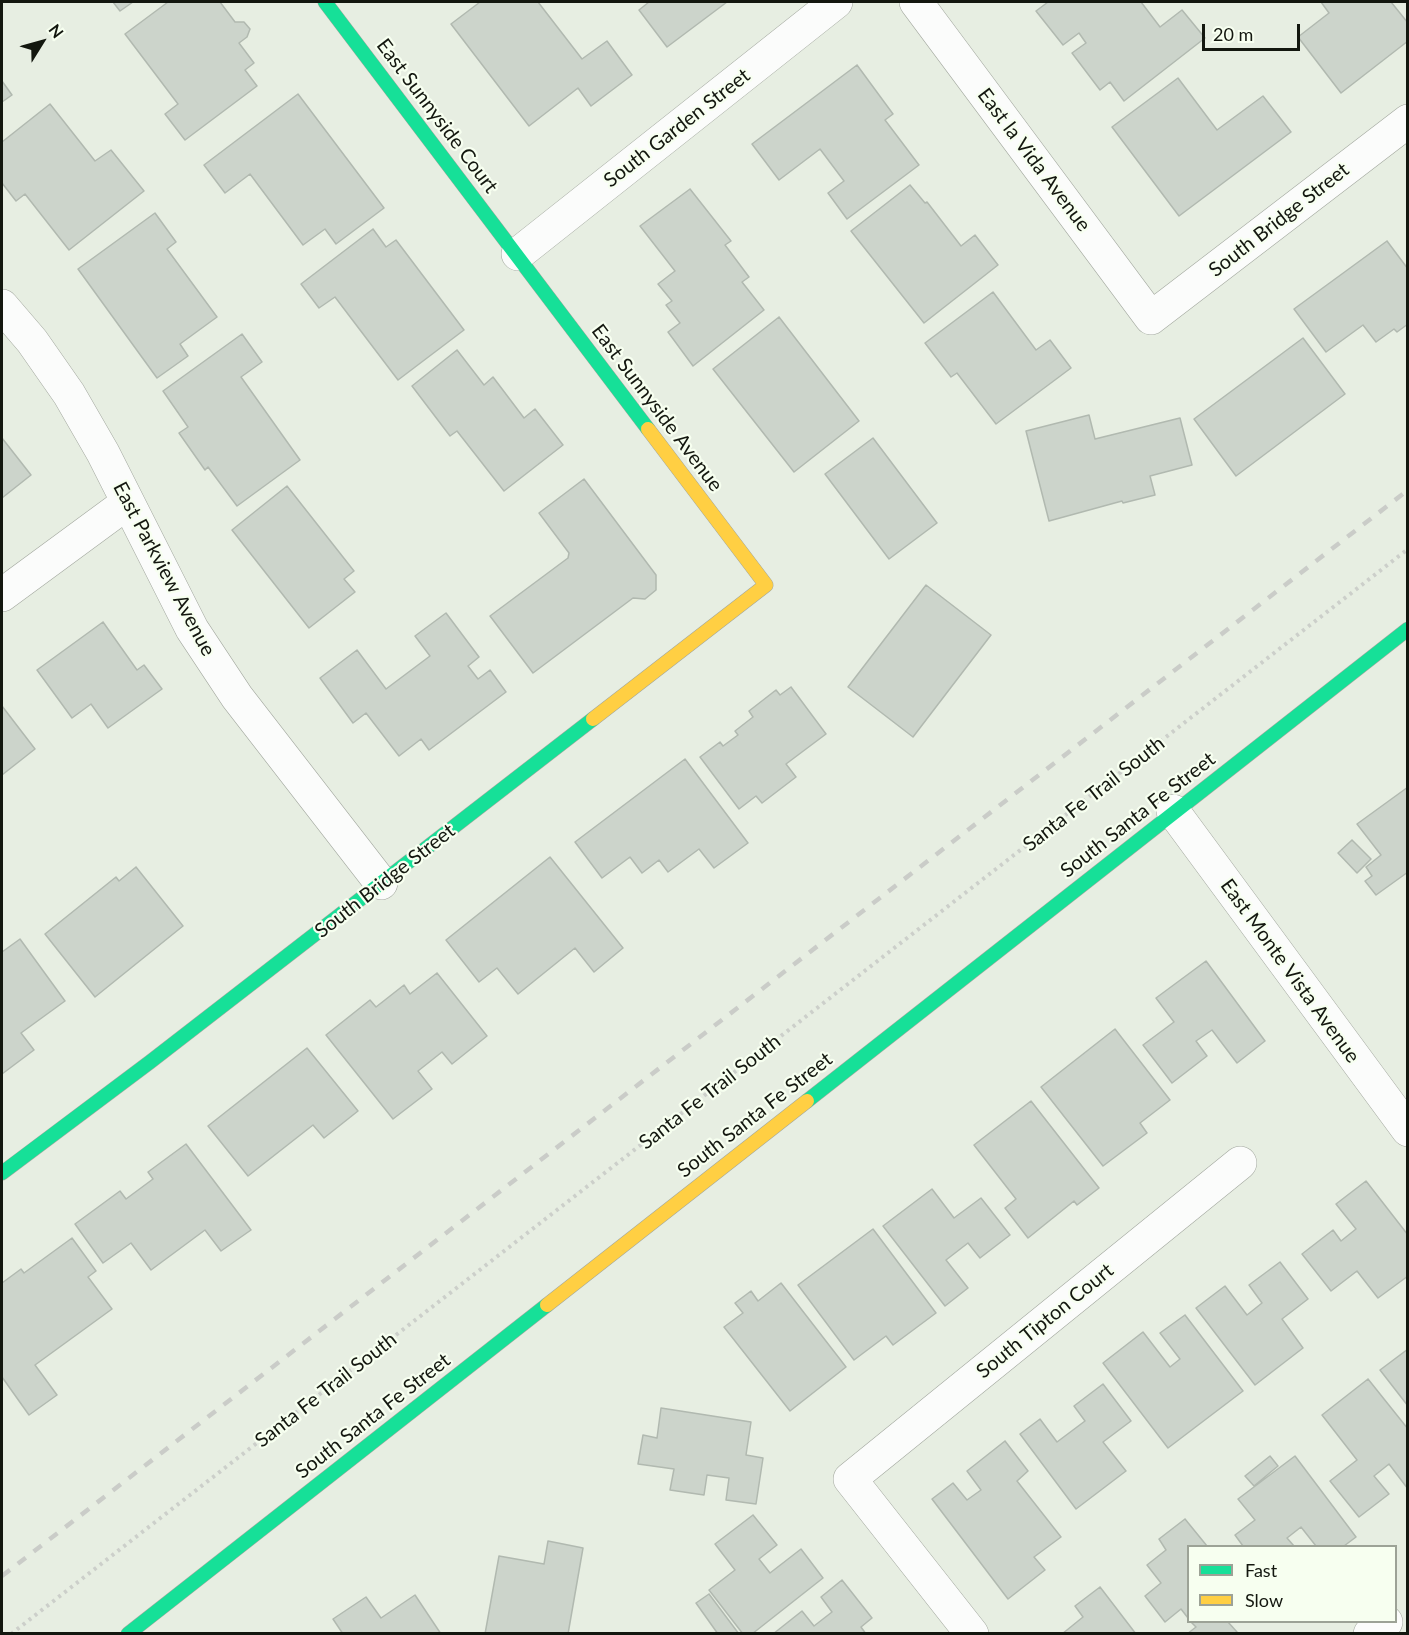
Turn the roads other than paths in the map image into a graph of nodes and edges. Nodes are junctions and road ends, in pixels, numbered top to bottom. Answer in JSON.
{"nodes":[{"id":1,"x":325,"y":2,"type":"edge"},
{"id":2,"x":836,"y":2,"type":"edge"},
{"id":3,"x":916,"y":2,"type":"edge"},
{"id":4,"x":1407,"y":121,"type":"edge"},
{"id":5,"x":518,"y":254,"type":"junction"},
{"id":6,"x":2,"y":306,"type":"edge"},
{"id":7,"x":1151,"y":318,"type":"joint"},
{"id":8,"x":127,"y":502,"type":"junction"},
{"id":9,"x":766,"y":585,"type":"joint"},
{"id":10,"x":2,"y":595,"type":"edge"},
{"id":11,"x":1407,"y":628,"type":"edge"},
{"id":12,"x":1173,"y":811,"type":"junction"},
{"id":13,"x":381,"y":883,"type":"junction"},
{"id":14,"x":1407,"y":1130,"type":"edge"},
{"id":15,"x":1240,"y":1163,"type":"dead end"},
{"id":16,"x":2,"y":1173,"type":"edge"},
{"id":17,"x":1385,"y":1623,"type":"edge"},
{"id":18,"x":128,"y":1634,"type":"edge"},
{"id":19,"x":972,"y":1634,"type":"edge"},
{"id":20,"x":1370,"y":1634,"type":"edge"}],
"edges":[{"from":1,"to":5,"type":"street","name":"East Sunnyside Court"},
{"from":2,"to":5,"type":"street","name":"South Garden Street"},
{"from":3,"to":7,"type":"street","name":"East la Vida Avenue"},
{"from":4,"to":7,"type":"street","name":"South Bridge Street"},
{"from":5,"to":9,"type":"street","name":"East Sunnyside Avenue"},
{"from":6,"to":8,"type":"street","name":"East Parkview Avenue"},
{"from":8,"to":10,"type":"street"},
{"from":8,"to":13,"type":"street","name":"East Parkview Avenue"},
{"from":9,"to":13,"type":"street","name":"South Bridge Street"},
{"from":11,"to":12,"type":"street","name":"South Santa Fe Street"},
{"from":12,"to":14,"type":"street","name":"East Monte Vista Avenue"},
{"from":12,"to":18,"type":"street","name":"South Santa Fe Street"},
{"from":13,"to":16,"type":"street","name":"South Bridge Street"},
{"from":15,"to":19,"type":"street","name":"South Tipton Court"},
{"from":17,"to":20,"type":"street"}]}
